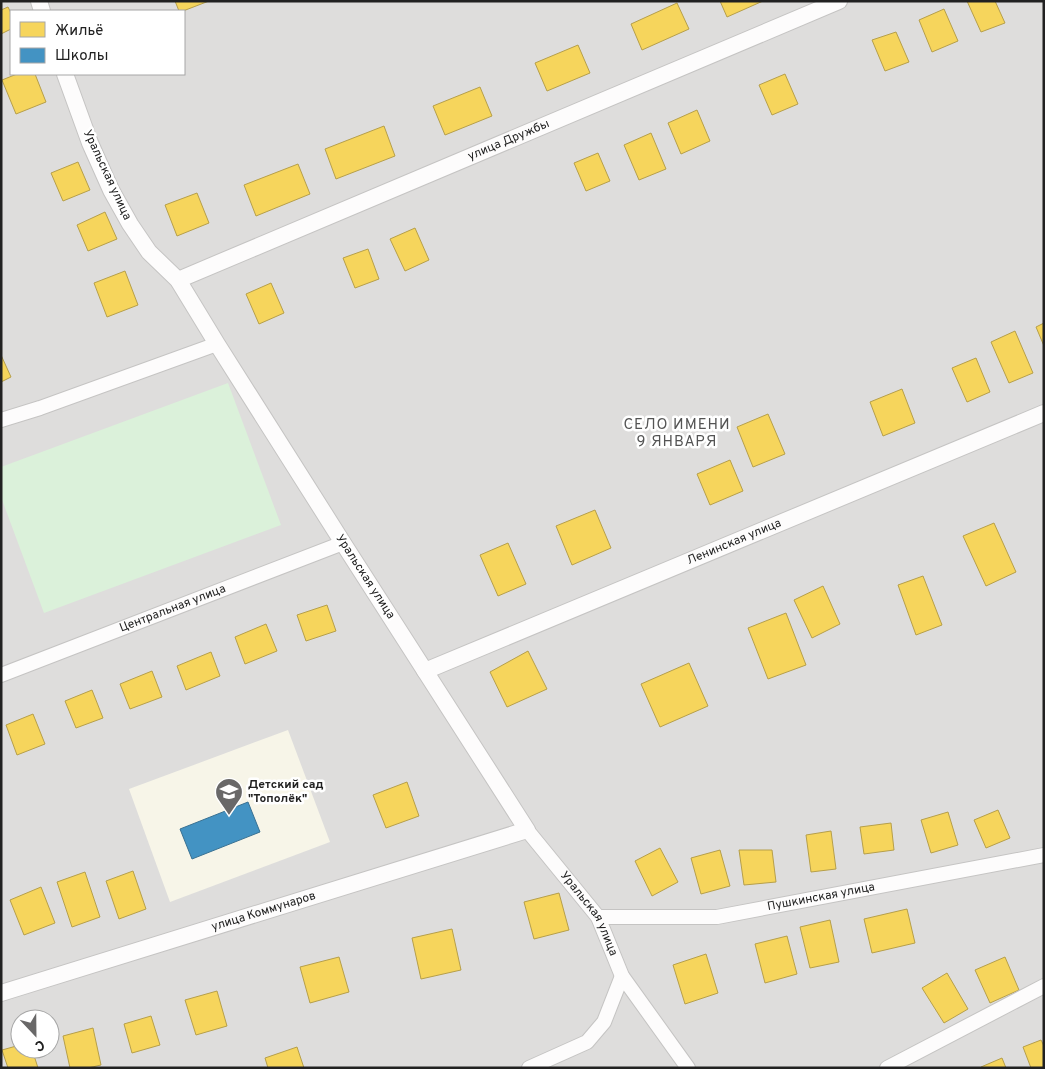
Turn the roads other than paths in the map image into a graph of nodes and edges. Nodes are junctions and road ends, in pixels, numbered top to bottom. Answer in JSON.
{"nodes":[{"id":1,"x":838,"y":1,"type":"edge"},
{"id":2,"x":65,"y":75,"type":"edge"},
{"id":3,"x":178,"y":280,"type":"junction"},
{"id":4,"x":217,"y":344,"type":"junction"},
{"id":5,"x":1044,"y":413,"type":"edge"},
{"id":6,"x":1,"y":420,"type":"edge"},
{"id":7,"x":343,"y":543,"type":"junction"},
{"id":8,"x":425,"y":671,"type":"junction"},
{"id":9,"x":1,"y":675,"type":"edge"},
{"id":10,"x":527,"y":830,"type":"junction"},
{"id":11,"x":1044,"y":855,"type":"edge"},
{"id":12,"x":598,"y":917,"type":"junction"},
{"id":13,"x":622,"y":976,"type":"junction"},
{"id":14,"x":1044,"y":986,"type":"edge"},
{"id":15,"x":1,"y":993,"type":"edge"},
{"id":16,"x":528,"y":1068,"type":"edge"},
{"id":17,"x":688,"y":1068,"type":"edge"},
{"id":18,"x":887,"y":1068,"type":"edge"}],
"edges":[{"from":1,"to":3,"type":"street","name":"улица Дружбы"},
{"from":2,"to":3,"type":"street","name":"Уральская улица"},
{"from":3,"to":4,"type":"street","name":"Уральская улица"},
{"from":4,"to":6,"type":"street"},
{"from":4,"to":7,"type":"street","name":"Уральская улица"},
{"from":5,"to":8,"type":"street","name":"Ленинская улица"},
{"from":7,"to":8,"type":"street","name":"Уральская улица"},
{"from":7,"to":9,"type":"street","name":"Центральная улица"},
{"from":8,"to":10,"type":"street","name":"Уральская улица"},
{"from":10,"to":12,"type":"street","name":"Уральская улица"},
{"from":10,"to":15,"type":"street","name":"улица Коммунаров"},
{"from":11,"to":12,"type":"street","name":"Пушкинская улица"},
{"from":12,"to":13,"type":"street","name":"Уральская улица"},
{"from":13,"to":16,"type":"street"},
{"from":13,"to":17,"type":"street","name":"Уральская улица"},
{"from":14,"to":18,"type":"street"}]}
